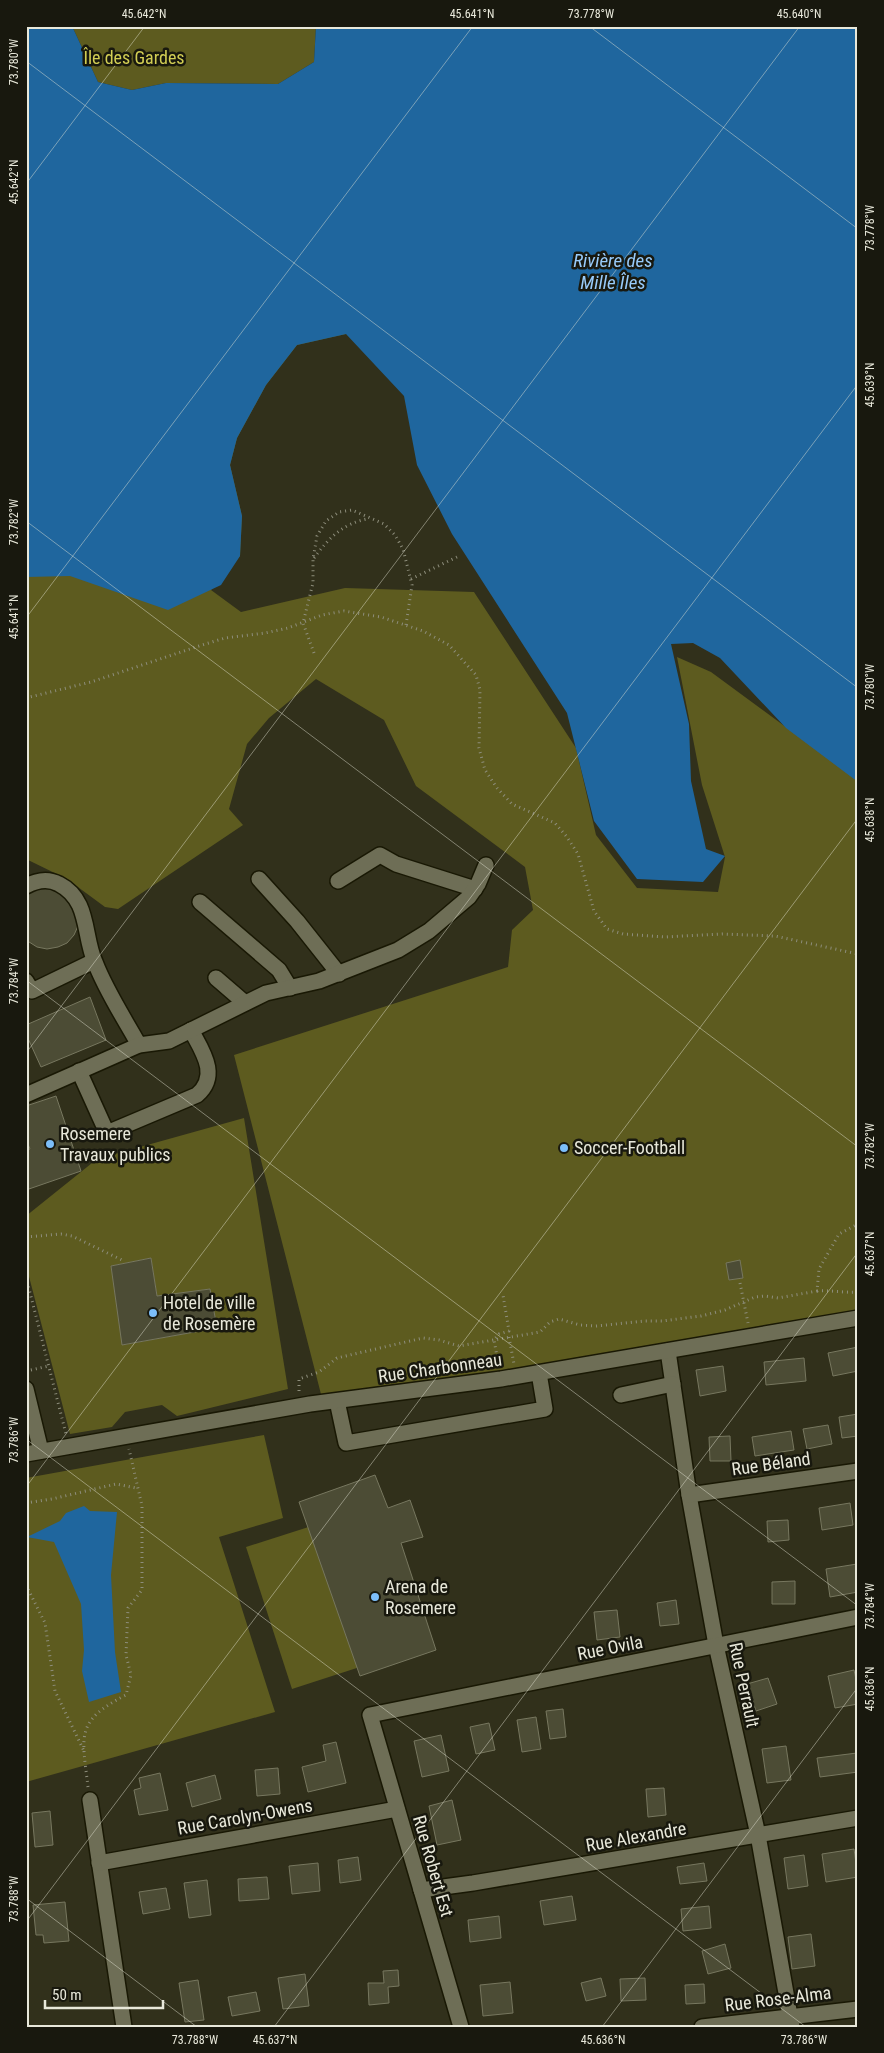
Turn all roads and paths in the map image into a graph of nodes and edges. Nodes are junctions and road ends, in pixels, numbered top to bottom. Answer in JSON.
{"nodes":[{"id":1,"x":368,"y":519,"type":"junction"},
{"id":2,"x":457,"y":557,"type":"dead end"},
{"id":3,"x":313,"y":559,"type":"junction"},
{"id":4,"x":411,"y":579,"type":"junction"},
{"id":5,"x":303,"y":623,"type":"junction"},
{"id":6,"x":406,"y":625,"type":"junction"},
{"id":7,"x":314,"y":653,"type":"dead end"},
{"id":8,"x":26,"y":698,"type":"edge"},
{"id":9,"x":486,"y":866,"type":"dead end"},
{"id":10,"x":259,"y":880,"type":"dead end"},
{"id":11,"x":338,"y":881,"type":"dead end"},
{"id":12,"x":26,"y":886,"type":"edge"},
{"id":13,"x":475,"y":889,"type":"junction"},
{"id":14,"x":200,"y":902,"type":"dead end"},
{"id":15,"x":858,"y":954,"type":"edge"},
{"id":16,"x":94,"y":962,"type":"junction"},
{"id":17,"x":339,"y":974,"type":"junction"},
{"id":18,"x":216,"y":978,"type":"dead end"},
{"id":19,"x":26,"y":981,"type":"edge"},
{"id":20,"x":290,"y":988,"type":"junction"},
{"id":21,"x":245,"y":1003,"type":"junction"},
{"id":22,"x":191,"y":1030,"type":"junction"},
{"id":23,"x":138,"y":1044,"type":"junction"},
{"id":24,"x":79,"y":1071,"type":"junction"},
{"id":25,"x":26,"y":1095,"type":"edge"},
{"id":26,"x":858,"y":1224,"type":"edge"},
{"id":27,"x":26,"y":1237,"type":"edge"},
{"id":28,"x":122,"y":1260,"type":"dead end"},
{"id":29,"x":26,"y":1277,"type":"edge"},
{"id":30,"x":740,"y":1283,"type":"dead end"},
{"id":31,"x":817,"y":1291,"type":"junction"},
{"id":32,"x":858,"y":1292,"type":"edge"},
{"id":33,"x":503,"y":1295,"type":"dead end"},
{"id":34,"x":744,"y":1300,"type":"junction"},
{"id":35,"x":858,"y":1318,"type":"edge"},
{"id":36,"x":751,"y":1336,"type":"junction"},
{"id":37,"x":509,"y":1337,"type":"junction"},
{"id":38,"x":494,"y":1340,"type":"junction"},
{"id":39,"x":668,"y":1350,"type":"junction"},
{"id":40,"x":49,"y":1366,"type":"junction"},
{"id":41,"x":26,"y":1371,"type":"edge"},
{"id":42,"x":540,"y":1373,"type":"junction"},
{"id":43,"x":516,"y":1377,"type":"junction"},
{"id":44,"x":501,"y":1379,"type":"junction"},
{"id":45,"x":673,"y":1384,"type":"junction"},
{"id":46,"x":26,"y":1389,"type":"edge"},
{"id":47,"x":300,"y":1395,"type":"dead end"},
{"id":48,"x":621,"y":1395,"type":"dead end"},
{"id":49,"x":337,"y":1400,"type":"junction"},
{"id":50,"x":67,"y":1437,"type":"dead end"},
{"id":51,"x":123,"y":1437,"type":"junction"},
{"id":52,"x":34,"y":1453,"type":"edge"},
{"id":53,"x":858,"y":1471,"type":"edge"},
{"id":54,"x":136,"y":1488,"type":"junction"},
{"id":55,"x":689,"y":1495,"type":"junction"},
{"id":56,"x":26,"y":1503,"type":"edge"},
{"id":57,"x":26,"y":1585,"type":"edge"},
{"id":58,"x":858,"y":1617,"type":"edge"},
{"id":59,"x":716,"y":1645,"type":"junction"},
{"id":60,"x":370,"y":1715,"type":"joint"},
{"id":61,"x":84,"y":1752,"type":"junction"},
{"id":62,"x":90,"y":1800,"type":"joint"},
{"id":63,"x":397,"y":1809,"type":"junction"},
{"id":64,"x":858,"y":1818,"type":"edge"},
{"id":65,"x":758,"y":1835,"type":"junction"},
{"id":66,"x":99,"y":1863,"type":"junction"},
{"id":67,"x":421,"y":1890,"type":"junction"},
{"id":68,"x":858,"y":2009,"type":"edge"},
{"id":69,"x":791,"y":2022,"type":"edge"},
{"id":70,"x":456,"y":2026,"type":"edge"},
{"id":71,"x":124,"y":2027,"type":"edge"},
{"id":72,"x":702,"y":2027,"type":"edge"}],
"edges":[{"from":1,"to":3,"type":"path"},
{"from":1,"to":3,"type":"path"},
{"from":1,"to":4,"type":"path"},
{"from":2,"to":4,"type":"path"},
{"from":3,"to":5,"type":"path"},
{"from":4,"to":6,"type":"path"},
{"from":5,"to":6,"type":"path"},
{"from":5,"to":7,"type":"path"},
{"from":5,"to":8,"type":"path"},
{"from":6,"to":15,"type":"path"},
{"from":9,"to":13,"type":"street"},
{"from":10,"to":17,"type":"street"},
{"from":11,"to":13,"type":"street"},
{"from":12,"to":16,"type":"street"},
{"from":13,"to":17,"type":"street"},
{"from":14,"to":20,"type":"street"},
{"from":16,"to":19,"type":"street"},
{"from":16,"to":23,"type":"street"},
{"from":17,"to":20,"type":"street"},
{"from":18,"to":21,"type":"street"},
{"from":20,"to":21,"type":"street"},
{"from":21,"to":22,"type":"street"},
{"from":22,"to":23,"type":"street"},
{"from":22,"to":24,"type":"street"},
{"from":23,"to":24,"type":"street"},
{"from":24,"to":25,"type":"street"},
{"from":26,"to":31,"type":"path"},
{"from":27,"to":28,"type":"path"},
{"from":29,"to":40,"type":"path"},
{"from":30,"to":34,"type":"path"},
{"from":31,"to":32,"type":"path"},
{"from":31,"to":34,"type":"path"},
{"from":33,"to":38,"type":"path"},
{"from":34,"to":36,"type":"path"},
{"from":34,"to":37,"type":"path"},
{"from":35,"to":36,"type":"street","name":"Rue Charbonneau"},
{"from":36,"to":39,"type":"street","name":"Rue Charbonneau"},
{"from":37,"to":38,"type":"path"},
{"from":37,"to":43,"type":"path"},
{"from":38,"to":44,"type":"path"},
{"from":38,"to":47,"type":"path"},
{"from":39,"to":42,"type":"street","name":"Rue Charbonneau"},
{"from":39,"to":45,"type":"street","name":"Rue Perrault"},
{"from":40,"to":41,"type":"path"},
{"from":40,"to":50,"type":"path"},
{"from":42,"to":43,"type":"street","name":"Rue Charbonneau"},
{"from":42,"to":49,"type":"street"},
{"from":43,"to":44,"type":"street","name":"Rue Charbonneau"},
{"from":44,"to":49,"type":"street","name":"Rue Charbonneau"},
{"from":45,"to":48,"type":"street"},
{"from":45,"to":55,"type":"street","name":"Rue Perrault"},
{"from":46,"to":52,"type":"street"},
{"from":49,"to":51,"type":"street","name":"Rue Charbonneau"},
{"from":51,"to":52,"type":"street"},
{"from":51,"to":54,"type":"path"},
{"from":53,"to":55,"type":"street","name":"Rue Béland"},
{"from":54,"to":56,"type":"path"},
{"from":54,"to":61,"type":"path"},
{"from":55,"to":59,"type":"street","name":"Rue Perrault"},
{"from":57,"to":61,"type":"path"},
{"from":58,"to":59,"type":"street","name":"Rue Ovila"},
{"from":59,"to":60,"type":"street","name":"Rue Ovila"},
{"from":59,"to":65,"type":"street","name":"Rue Perrault"},
{"from":60,"to":63,"type":"street","name":"Rue Robert Est"},
{"from":61,"to":62,"type":"path"},
{"from":62,"to":66,"type":"street"},
{"from":63,"to":66,"type":"street","name":"Rue Carolyn-Owens"},
{"from":63,"to":67,"type":"street","name":"Rue Robert Est"},
{"from":64,"to":65,"type":"street","name":"Rue Alexandre"},
{"from":65,"to":67,"type":"street","name":"Rue Alexandre"},
{"from":65,"to":69,"type":"street","name":"Rue Perrault"},
{"from":66,"to":71,"type":"street"},
{"from":67,"to":70,"type":"street","name":"Rue Robert Est"},
{"from":68,"to":69,"type":"street","name":"Rue Rose-Alma"},
{"from":69,"to":72,"type":"street","name":"Rue Rose-Alma"}]}
